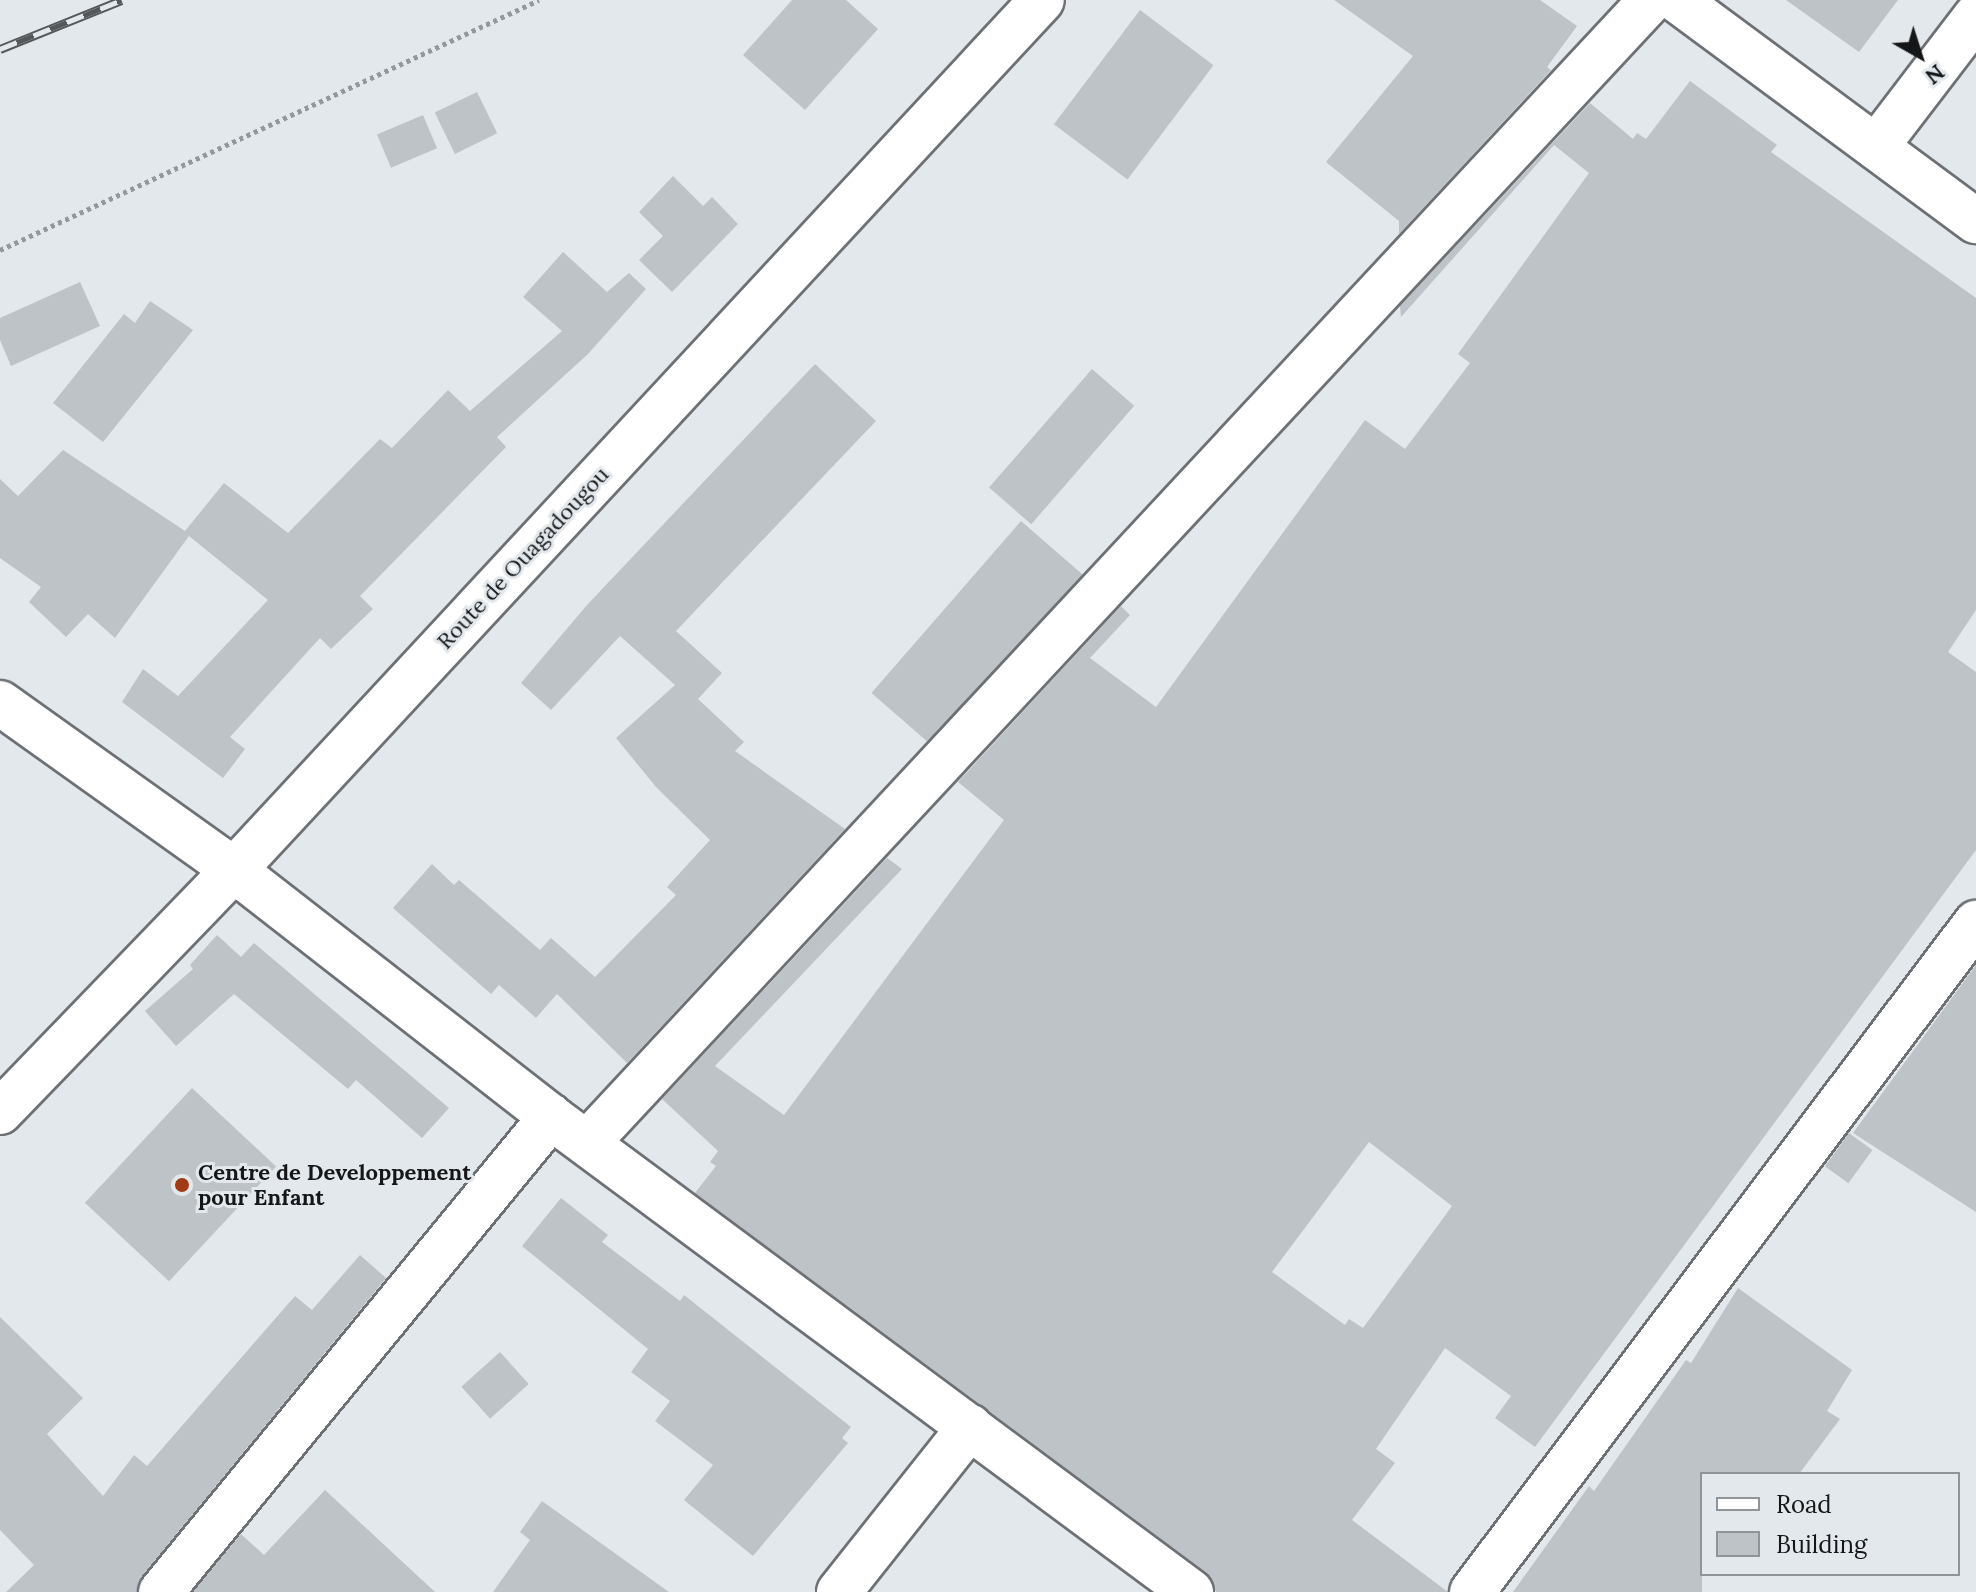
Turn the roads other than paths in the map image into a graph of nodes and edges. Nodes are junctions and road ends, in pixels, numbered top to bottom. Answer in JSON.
{"nodes":[{"id":1,"x":1042,"y":0,"type":"edge"},
{"id":2,"x":1651,"y":0,"type":"edge"},
{"id":3,"x":1677,"y":0,"type":"edge"},
{"id":4,"x":1976,"y":16,"type":"edge"},
{"id":5,"x":1876,"y":147,"type":"junction"},
{"id":6,"x":1976,"y":221,"type":"edge"},
{"id":7,"x":0,"y":703,"type":"edge"},
{"id":8,"x":234,"y":870,"type":"junction"},
{"id":9,"x":1976,"y":923,"type":"edge"},
{"id":10,"x":0,"y":1112,"type":"edge"},
{"id":11,"x":551,"y":1117,"type":"junction"},
{"id":12,"x":587,"y":1143,"type":"junction"},
{"id":13,"x":970,"y":1427,"type":"junction"},
{"id":14,"x":161,"y":1592,"type":"edge"},
{"id":15,"x":839,"y":1592,"type":"edge"},
{"id":16,"x":1191,"y":1592,"type":"edge"},
{"id":17,"x":1472,"y":1592,"type":"edge"}],
"edges":[{"from":1,"to":8,"type":"street","name":"Route de Ouagadougou"},
{"from":2,"to":12,"type":"street"},
{"from":3,"to":5,"type":"street"},
{"from":4,"to":5,"type":"street"},
{"from":5,"to":6,"type":"street"},
{"from":7,"to":8,"type":"street"},
{"from":8,"to":10,"type":"street","name":"Route de Ouagadougou"},
{"from":8,"to":11,"type":"street"},
{"from":9,"to":17,"type":"street"},
{"from":11,"to":12,"type":"street"},
{"from":11,"to":14,"type":"street"},
{"from":12,"to":13,"type":"street"},
{"from":13,"to":15,"type":"street"},
{"from":13,"to":16,"type":"street"}]}
